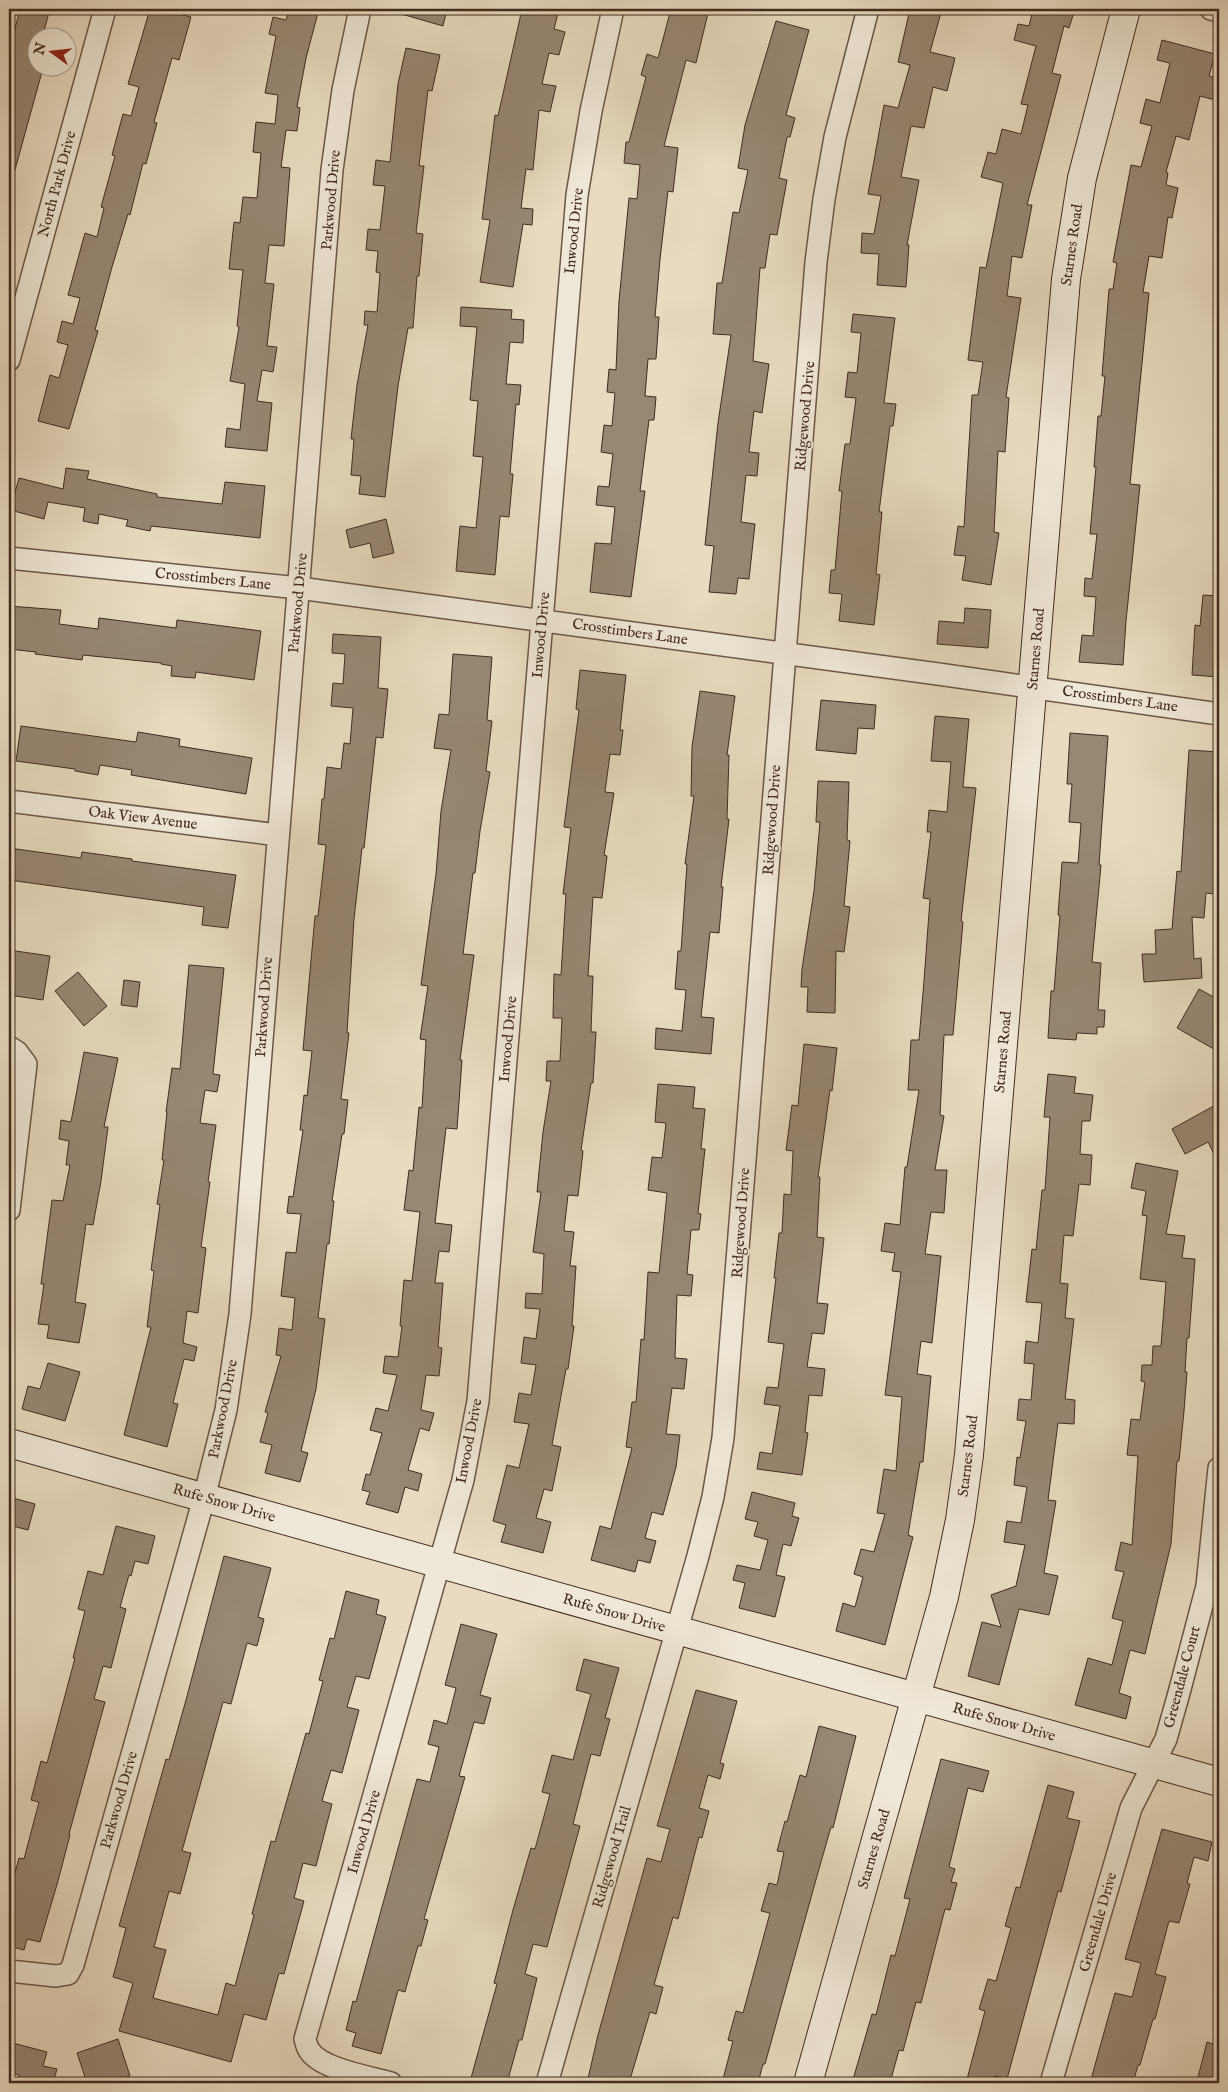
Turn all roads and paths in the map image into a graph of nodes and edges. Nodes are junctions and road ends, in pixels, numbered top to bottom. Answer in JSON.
{"nodes":[{"id":1,"x":105,"y":9,"type":"edge"},
{"id":2,"x":360,"y":9,"type":"edge"},
{"id":3,"x":613,"y":9,"type":"edge"},
{"id":4,"x":868,"y":9,"type":"edge"},
{"id":5,"x":1126,"y":9,"type":"edge"},
{"id":6,"x":1211,"y":9,"type":"edge"},
{"id":7,"x":1219,"y":11,"type":"edge"},
{"id":8,"x":9,"y":360,"type":"edge"},
{"id":9,"x":9,"y":558,"type":"edge"},
{"id":10,"x":299,"y":588,"type":"junction"},
{"id":11,"x":542,"y":620,"type":"junction"},
{"id":12,"x":785,"y":654,"type":"junction"},
{"id":13,"x":1033,"y":687,"type":"junction"},
{"id":14,"x":1219,"y":714,"type":"edge"},
{"id":15,"x":9,"y":801,"type":"edge"},
{"id":16,"x":278,"y":835,"type":"junction"},
{"id":17,"x":9,"y":1047,"type":"edge"},
{"id":18,"x":9,"y":1210,"type":"edge"},
{"id":19,"x":9,"y":1443,"type":"edge"},
{"id":20,"x":1219,"y":1468,"type":"edge"},
{"id":21,"x":204,"y":1498,"type":"junction"},
{"id":22,"x":439,"y":1564,"type":"junction"},
{"id":23,"x":677,"y":1630,"type":"junction"},
{"id":24,"x":916,"y":1697,"type":"junction"},
{"id":25,"x":1154,"y":1764,"type":"junction"},
{"id":26,"x":1219,"y":1782,"type":"edge"},
{"id":27,"x":9,"y":1971,"type":"edge"},
{"id":28,"x":391,"y":2083,"type":"edge"},
{"id":29,"x":547,"y":2083,"type":"edge"},
{"id":30,"x":808,"y":2083,"type":"edge"},
{"id":31,"x":1051,"y":2083,"type":"edge"}],
"edges":[{"from":1,"to":8,"type":"street","name":"North Park Drive"},
{"from":2,"to":10,"type":"street","name":"Parkwood Drive"},
{"from":3,"to":11,"type":"street","name":"Inwood Drive"},
{"from":4,"to":12,"type":"street","name":"Ridgewood Drive"},
{"from":5,"to":13,"type":"main road","name":"Starnes Road"},
{"from":6,"to":7,"type":"street"},
{"from":9,"to":10,"type":"street","name":"Crosstimbers Lane"},
{"from":10,"to":11,"type":"street","name":"Crosstimbers Lane"},
{"from":10,"to":16,"type":"street","name":"Parkwood Drive"},
{"from":11,"to":12,"type":"street","name":"Crosstimbers Lane"},
{"from":11,"to":22,"type":"street","name":"Inwood Drive"},
{"from":12,"to":13,"type":"street","name":"Crosstimbers Lane"},
{"from":12,"to":23,"type":"street","name":"Ridgewood Drive"},
{"from":13,"to":14,"type":"street","name":"Crosstimbers Lane"},
{"from":13,"to":24,"type":"main road","name":"Starnes Road"},
{"from":15,"to":16,"type":"street","name":"Oak View Avenue"},
{"from":16,"to":21,"type":"street","name":"Parkwood Drive"},
{"from":17,"to":18,"type":"street"},
{"from":19,"to":21,"type":"main road","name":"Rufe Snow Drive"},
{"from":20,"to":25,"type":"street","name":"Greendale Court"},
{"from":21,"to":22,"type":"main road","name":"Rufe Snow Drive"},
{"from":21,"to":27,"type":"street","name":"Parkwood Drive"},
{"from":22,"to":23,"type":"main road","name":"Rufe Snow Drive"},
{"from":22,"to":28,"type":"street","name":"Inwood Drive"},
{"from":23,"to":24,"type":"main road","name":"Rufe Snow Drive"},
{"from":23,"to":29,"type":"street","name":"Ridgewood Trail"},
{"from":24,"to":25,"type":"main road","name":"Rufe Snow Drive"},
{"from":24,"to":30,"type":"main road","name":"Starnes Road"},
{"from":25,"to":26,"type":"main road","name":"Rufe Snow Drive"},
{"from":25,"to":31,"type":"street","name":"Greendale Drive"}]}
